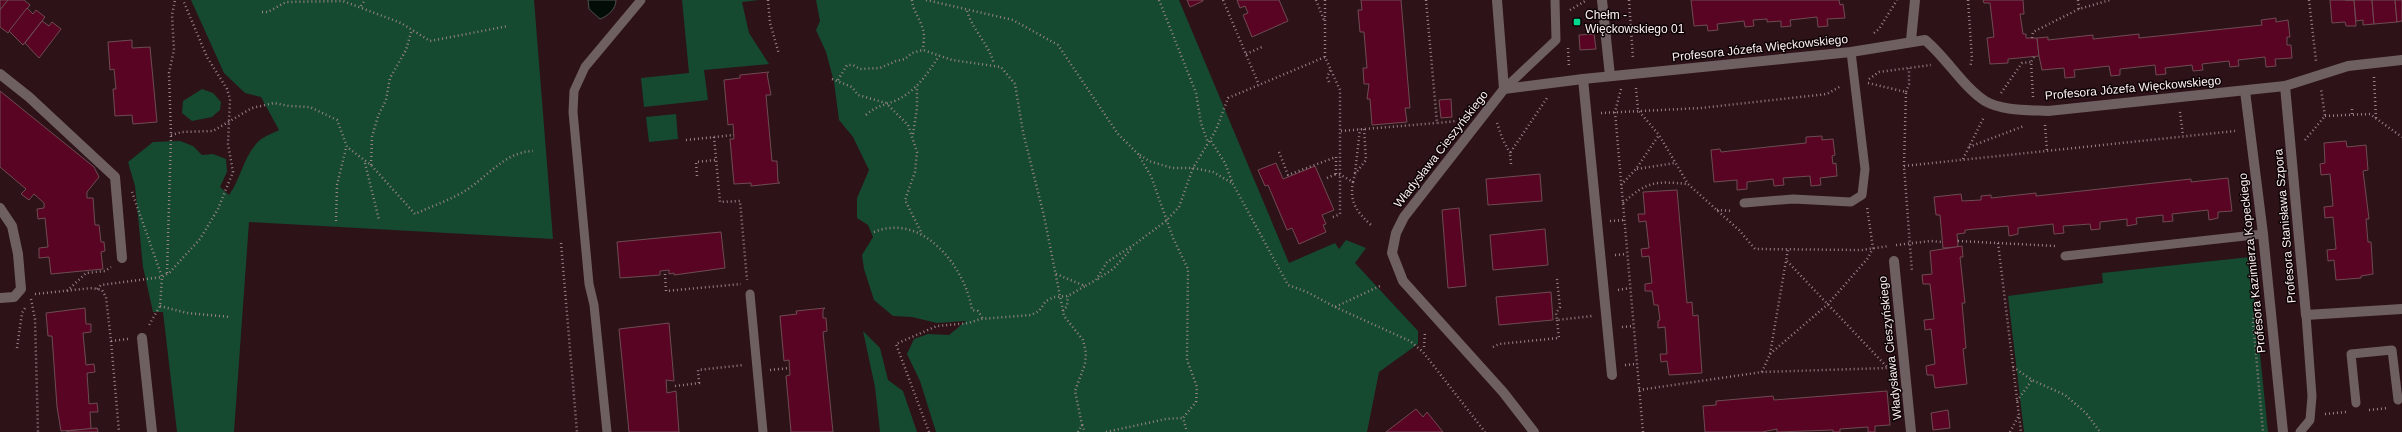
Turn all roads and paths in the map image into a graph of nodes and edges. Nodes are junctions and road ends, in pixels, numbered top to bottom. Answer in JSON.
{"nodes":[{"id":1,"x":175,"y":0,"type":"edge"},
{"id":2,"x":183,"y":0,"type":"edge"},
{"id":3,"x":365,"y":0,"type":"edge"},
{"id":4,"x":641,"y":0,"type":"edge"},
{"id":5,"x":768,"y":0,"type":"edge"},
{"id":6,"x":912,"y":0,"type":"edge"},
{"id":7,"x":926,"y":0,"type":"edge"},
{"id":8,"x":1159,"y":0,"type":"edge"},
{"id":9,"x":1223,"y":0,"type":"edge"},
{"id":10,"x":1316,"y":0,"type":"edge"},
{"id":11,"x":1325,"y":0,"type":"edge"},
{"id":12,"x":1426,"y":0,"type":"edge"},
{"id":13,"x":1497,"y":0,"type":"edge"},
{"id":14,"x":1555,"y":0,"type":"edge"},
{"id":15,"x":1587,"y":0,"type":"edge"},
{"id":16,"x":1602,"y":0,"type":"edge"},
{"id":17,"x":1629,"y":0,"type":"edge"},
{"id":18,"x":1915,"y":0,"type":"edge"},
{"id":19,"x":1968,"y":0,"type":"edge"},
{"id":20,"x":2078,"y":0,"type":"edge"},
{"id":21,"x":2110,"y":0,"type":"edge"},
{"id":22,"x":2310,"y":0,"type":"edge"},
{"id":23,"x":361,"y":6,"type":"junction"},
{"id":24,"x":2079,"y":8,"type":"junction"},
{"id":25,"x":1571,"y":9,"type":"dead end"},
{"id":26,"x":967,"y":11,"type":"junction"},
{"id":27,"x":262,"y":12,"type":"dead end"},
{"id":28,"x":1325,"y":22,"type":"junction"},
{"id":29,"x":508,"y":26,"type":"dead end"},
{"id":30,"x":412,"y":29,"type":"junction"},
{"id":31,"x":2032,"y":38,"type":"dead end"},
{"id":32,"x":1911,"y":40,"type":"junction"},
{"id":33,"x":1262,"y":47,"type":"dead end"},
{"id":34,"x":922,"y":50,"type":"junction"},
{"id":35,"x":1850,"y":52,"type":"junction"},
{"id":36,"x":779,"y":54,"type":"dead end"},
{"id":37,"x":1246,"y":54,"type":"junction"},
{"id":38,"x":940,"y":56,"type":"junction"},
{"id":39,"x":1325,"y":56,"type":"junction"},
{"id":40,"x":2034,"y":57,"type":"dead end"},
{"id":41,"x":1633,"y":60,"type":"dead end"},
{"id":42,"x":2402,"y":60,"type":"edge"},
{"id":43,"x":2031,"y":62,"type":"junction"},
{"id":44,"x":1948,"y":63,"type":"junction"},
{"id":45,"x":994,"y":64,"type":"junction"},
{"id":46,"x":1909,"y":68,"type":"junction"},
{"id":47,"x":1970,"y":68,"type":"dead end"},
{"id":48,"x":1331,"y":69,"type":"junction"},
{"id":49,"x":2374,"y":71,"type":"dead end"},
{"id":50,"x":0,"y":74,"type":"edge"},
{"id":51,"x":2318,"y":74,"type":"junction"},
{"id":52,"x":1624,"y":75,"type":"junction"},
{"id":53,"x":1610,"y":76,"type":"junction"},
{"id":54,"x":832,"y":79,"type":"dead end"},
{"id":55,"x":1583,"y":79,"type":"junction"},
{"id":56,"x":838,"y":80,"type":"junction"},
{"id":57,"x":1329,"y":82,"type":"dead end"},
{"id":58,"x":1854,"y":83,"type":"junction"},
{"id":59,"x":917,"y":85,"type":"junction"},
{"id":60,"x":1259,"y":85,"type":"junction"},
{"id":61,"x":1636,"y":86,"type":"dead end"},
{"id":62,"x":2285,"y":86,"type":"junction"},
{"id":63,"x":1504,"y":90,"type":"junction"},
{"id":64,"x":2002,"y":91,"type":"dead end"},
{"id":65,"x":2245,"y":91,"type":"junction"},
{"id":66,"x":1906,"y":92,"type":"junction"},
{"id":67,"x":1550,"y":94,"type":"dead end"},
{"id":68,"x":2034,"y":98,"type":"dead end"},
{"id":69,"x":886,"y":103,"type":"junction"},
{"id":70,"x":2352,"y":109,"type":"dead end"},
{"id":71,"x":1638,"y":110,"type":"junction"},
{"id":72,"x":1615,"y":112,"type":"junction"},
{"id":73,"x":866,"y":114,"type":"dead end"},
{"id":74,"x":2352,"y":115,"type":"junction"},
{"id":75,"x":2325,"y":116,"type":"junction"},
{"id":76,"x":1992,"y":117,"type":"dead end"},
{"id":77,"x":2181,"y":118,"type":"dead end"},
{"id":78,"x":2376,"y":118,"type":"junction"},
{"id":79,"x":230,"y":121,"type":"junction"},
{"id":80,"x":1457,"y":121,"type":"dead end"},
{"id":81,"x":1497,"y":122,"type":"dead end"},
{"id":82,"x":1437,"y":123,"type":"junction"},
{"id":83,"x":2030,"y":124,"type":"dead end"},
{"id":84,"x":1360,"y":129,"type":"junction"},
{"id":85,"x":1364,"y":129,"type":"junction"},
{"id":86,"x":2250,"y":129,"type":"junction"},
{"id":87,"x":2046,"y":130,"type":"dead end"},
{"id":88,"x":1341,"y":131,"type":"junction"},
{"id":89,"x":171,"y":135,"type":"junction"},
{"id":90,"x":734,"y":135,"type":"dead end"},
{"id":91,"x":1659,"y":135,"type":"junction"},
{"id":92,"x":913,"y":136,"type":"junction"},
{"id":93,"x":2183,"y":136,"type":"junction"},
{"id":94,"x":714,"y":137,"type":"junction"},
{"id":95,"x":2402,"y":137,"type":"edge"},
{"id":96,"x":686,"y":140,"type":"dead end"},
{"id":97,"x":1209,"y":142,"type":"junction"},
{"id":98,"x":2303,"y":142,"type":"dead end"},
{"id":99,"x":347,"y":147,"type":"junction"},
{"id":100,"x":1969,"y":147,"type":"junction"},
{"id":101,"x":533,"y":151,"type":"dead end"},
{"id":102,"x":2047,"y":151,"type":"junction"},
{"id":103,"x":1279,"y":152,"type":"dead end"},
{"id":104,"x":1510,"y":152,"type":"junction"},
{"id":105,"x":1138,"y":154,"type":"junction"},
{"id":106,"x":716,"y":160,"type":"junction"},
{"id":107,"x":1963,"y":160,"type":"junction"},
{"id":108,"x":364,"y":162,"type":"junction"},
{"id":109,"x":1675,"y":163,"type":"junction"},
{"id":110,"x":1511,"y":164,"type":"dead end"},
{"id":111,"x":371,"y":165,"type":"junction"},
{"id":112,"x":1193,"y":168,"type":"junction"},
{"id":113,"x":1636,"y":169,"type":"junction"},
{"id":114,"x":1336,"y":174,"type":"junction"},
{"id":115,"x":1341,"y":174,"type":"junction"},
{"id":116,"x":1355,"y":174,"type":"junction"},
{"id":117,"x":697,"y":176,"type":"dead end"},
{"id":118,"x":116,"y":177,"type":"junction"},
{"id":119,"x":1327,"y":178,"type":"dead end"},
{"id":120,"x":1353,"y":182,"type":"junction"},
{"id":121,"x":1233,"y":184,"type":"junction"},
{"id":122,"x":1688,"y":184,"type":"junction"},
{"id":123,"x":1621,"y":185,"type":"junction"},
{"id":124,"x":1622,"y":203,"type":"junction"},
{"id":125,"x":1744,"y":203,"type":"dead end"},
{"id":126,"x":0,"y":208,"type":"edge"},
{"id":127,"x":1331,"y":218,"type":"dead end"},
{"id":128,"x":379,"y":220,"type":"dead end"},
{"id":129,"x":1870,"y":220,"type":"dead end"},
{"id":130,"x":336,"y":221,"type":"dead end"},
{"id":131,"x":1166,"y":221,"type":"junction"},
{"id":132,"x":1371,"y":225,"type":"dead end"},
{"id":133,"x":874,"y":232,"type":"dead end"},
{"id":134,"x":922,"y":234,"type":"junction"},
{"id":135,"x":2263,"y":234,"type":"junction"},
{"id":136,"x":1958,"y":241,"type":"dead end"},
{"id":137,"x":1942,"y":242,"type":"dead end"},
{"id":138,"x":1998,"y":243,"type":"junction"},
{"id":139,"x":561,"y":244,"type":"dead end"},
{"id":140,"x":1135,"y":244,"type":"junction"},
{"id":141,"x":2049,"y":246,"type":"dead end"},
{"id":142,"x":1873,"y":248,"type":"junction"},
{"id":143,"x":1788,"y":249,"type":"junction"},
{"id":144,"x":2065,"y":256,"type":"dead end"},
{"id":145,"x":122,"y":258,"type":"dead end"},
{"id":146,"x":1787,"y":261,"type":"junction"},
{"id":147,"x":1894,"y":261,"type":"dead end"},
{"id":148,"x":105,"y":271,"type":"dead end"},
{"id":149,"x":167,"y":274,"type":"junction"},
{"id":150,"x":665,"y":274,"type":"dead end"},
{"id":151,"x":1056,"y":274,"type":"junction"},
{"id":152,"x":162,"y":277,"type":"junction"},
{"id":153,"x":1557,"y":279,"type":"dead end"},
{"id":154,"x":1096,"y":280,"type":"junction"},
{"id":155,"x":1085,"y":286,"type":"junction"},
{"id":156,"x":1380,"y":286,"type":"dead end"},
{"id":157,"x":97,"y":289,"type":"junction"},
{"id":158,"x":66,"y":291,"type":"junction"},
{"id":159,"x":35,"y":294,"type":"dead end"},
{"id":160,"x":750,"y":294,"type":"dead end"},
{"id":161,"x":1068,"y":296,"type":"junction"},
{"id":162,"x":1060,"y":297,"type":"junction"},
{"id":163,"x":0,"y":298,"type":"edge"},
{"id":164,"x":31,"y":299,"type":"dead end"},
{"id":165,"x":1828,"y":304,"type":"junction"},
{"id":166,"x":160,"y":306,"type":"junction"},
{"id":167,"x":1335,"y":307,"type":"junction"},
{"id":168,"x":2402,"y":309,"type":"edge"},
{"id":169,"x":1063,"y":311,"type":"junction"},
{"id":170,"x":22,"y":312,"type":"dead end"},
{"id":171,"x":2306,"y":315,"type":"junction"},
{"id":172,"x":231,"y":316,"type":"dead end"},
{"id":173,"x":1583,"y":317,"type":"dead end"},
{"id":174,"x":984,"y":319,"type":"junction"},
{"id":175,"x":1557,"y":320,"type":"junction"},
{"id":176,"x":1425,"y":332,"type":"dead end"},
{"id":177,"x":142,"y":338,"type":"junction"},
{"id":178,"x":111,"y":341,"type":"junction"},
{"id":179,"x":1424,"y":347,"type":"dead end"},
{"id":180,"x":1493,"y":347,"type":"dead end"},
{"id":181,"x":17,"y":348,"type":"dead end"},
{"id":182,"x":2402,"y":349,"type":"edge"},
{"id":183,"x":2392,"y":350,"type":"junction"},
{"id":184,"x":1770,"y":354,"type":"junction"},
{"id":185,"x":757,"y":364,"type":"junction"},
{"id":186,"x":1888,"y":367,"type":"junction"},
{"id":187,"x":2013,"y":367,"type":"junction"},
{"id":188,"x":789,"y":368,"type":"dead end"},
{"id":189,"x":768,"y":370,"type":"dead end"},
{"id":190,"x":1762,"y":372,"type":"junction"},
{"id":191,"x":1612,"y":374,"type":"dead end"},
{"id":192,"x":1905,"y":374,"type":"junction"},
{"id":193,"x":2032,"y":380,"type":"junction"},
{"id":194,"x":675,"y":386,"type":"dead end"},
{"id":195,"x":1639,"y":390,"type":"junction"},
{"id":196,"x":2398,"y":400,"type":"dead end"},
{"id":197,"x":2017,"y":401,"type":"junction"},
{"id":198,"x":2356,"y":403,"type":"dead end"},
{"id":199,"x":2332,"y":413,"type":"dead end"},
{"id":200,"x":2019,"y":414,"type":"junction"},
{"id":201,"x":2325,"y":414,"type":"dead end"},
{"id":202,"x":1183,"y":418,"type":"junction"},
{"id":203,"x":1082,"y":425,"type":"junction"},
{"id":204,"x":38,"y":432,"type":"edge"},
{"id":205,"x":119,"y":432,"type":"edge"},
{"id":206,"x":152,"y":432,"type":"edge"},
{"id":207,"x":577,"y":432,"type":"edge"},
{"id":208,"x":607,"y":432,"type":"edge"},
{"id":209,"x":763,"y":432,"type":"edge"},
{"id":210,"x":929,"y":432,"type":"edge"},
{"id":211,"x":1078,"y":432,"type":"edge"},
{"id":212,"x":1085,"y":432,"type":"edge"},
{"id":213,"x":1106,"y":432,"type":"edge"},
{"id":214,"x":1188,"y":432,"type":"edge"},
{"id":215,"x":1485,"y":432,"type":"edge"},
{"id":216,"x":1534,"y":432,"type":"edge"},
{"id":217,"x":1643,"y":432,"type":"edge"},
{"id":218,"x":1911,"y":432,"type":"edge"},
{"id":219,"x":2010,"y":432,"type":"edge"},
{"id":220,"x":2021,"y":432,"type":"edge"},
{"id":221,"x":2100,"y":432,"type":"edge"},
{"id":222,"x":2283,"y":432,"type":"edge"},
{"id":223,"x":2300,"y":432,"type":"edge"}],
"edges":[{"from":1,"to":89,"type":"path"},
{"from":2,"to":79,"type":"path"},
{"from":3,"to":23,"type":"path"},
{"from":4,"to":208,"type":"lane"},
{"from":5,"to":36,"type":"path"},
{"from":6,"to":34,"type":"path"},
{"from":7,"to":26,"type":"path"},
{"from":8,"to":97,"type":"path"},
{"from":9,"to":37,"type":"path"},
{"from":10,"to":28,"type":"path"},
{"from":11,"to":28,"type":"path"},
{"from":12,"to":82,"type":"path"},
{"from":13,"to":63,"type":"street","name":"Władysława Cieszyńskiego"},
{"from":14,"to":63,"type":"lane"},
{"from":15,"to":25,"type":"path"},
{"from":16,"to":53,"type":"street"},
{"from":17,"to":41,"type":"path"},
{"from":18,"to":32,"type":"street"},
{"from":19,"to":47,"type":"path"},
{"from":20,"to":24,"type":"path"},
{"from":21,"to":24,"type":"path"},
{"from":22,"to":51,"type":"path"},
{"from":23,"to":27,"type":"path"},
{"from":23,"to":30,"type":"path"},
{"from":24,"to":31,"type":"path"},
{"from":26,"to":45,"type":"path"},
{"from":26,"to":105,"type":"path"},
{"from":28,"to":39,"type":"path"},
{"from":29,"to":30,"type":"path"},
{"from":30,"to":111,"type":"path"},
{"from":32,"to":35,"type":"street","name":"Profesora Józefa Więckowskiego"},
{"from":32,"to":44,"type":"street","name":"Profesora Józefa Więckowskiego"},
{"from":33,"to":37,"type":"path"},
{"from":34,"to":38,"type":"path"},
{"from":34,"to":56,"type":"path"},
{"from":35,"to":52,"type":"street","name":"Profesora Józefa Więckowskiego"},
{"from":35,"to":58,"type":"lane"},
{"from":37,"to":60,"type":"path"},
{"from":38,"to":45,"type":"path"},
{"from":38,"to":59,"type":"path"},
{"from":39,"to":48,"type":"path"},
{"from":39,"to":60,"type":"path"},
{"from":40,"to":43,"type":"path"},
{"from":42,"to":51,"type":"street","name":"Profesora Józefa Więckowskiego"},
{"from":43,"to":64,"type":"path"},
{"from":43,"to":68,"type":"path"},
{"from":44,"to":46,"type":"path"},
{"from":44,"to":65,"type":"street","name":"Profesora Józefa Więckowskiego"},
{"from":45,"to":151,"type":"path"},
{"from":46,"to":66,"type":"path"},
{"from":46,"to":66,"type":"path"},
{"from":48,"to":57,"type":"path"},
{"from":48,"to":88,"type":"path"},
{"from":49,"to":78,"type":"path"},
{"from":50,"to":118,"type":"street"},
{"from":51,"to":62,"type":"street","name":"Profesora Józefa Więckowskiego"},
{"from":51,"to":75,"type":"path"},
{"from":52,"to":53,"type":"street","name":"Profesora Józefa Więckowskiego"},
{"from":52,"to":72,"type":"path"},
{"from":53,"to":55,"type":"street","name":"Profesora Józefa Więckowskiego"},
{"from":54,"to":56,"type":"path"},
{"from":55,"to":63,"type":"street","name":"Profesora Józefa Więckowskiego"},
{"from":55,"to":191,"type":"street"},
{"from":56,"to":69,"type":"path"},
{"from":58,"to":71,"type":"path"},
{"from":58,"to":125,"type":"lane"},
{"from":59,"to":69,"type":"path"},
{"from":59,"to":92,"type":"path"},
{"from":60,"to":97,"type":"path"},
{"from":61,"to":71,"type":"path"},
{"from":62,"to":65,"type":"street","name":"Profesora Józefa Więckowskiego"},
{"from":62,"to":171,"type":"street","name":"Profesora Stanisława Szpora"},
{"from":63,"to":216,"type":"street","name":"Władysława Cieszyńskiego"},
{"from":65,"to":86,"type":"street","name":"Profesora Kazimierza Kopeckiego"},
{"from":66,"to":107,"type":"path"},
{"from":67,"to":104,"type":"path"},
{"from":69,"to":73,"type":"path"},
{"from":69,"to":92,"type":"path"},
{"from":70,"to":74,"type":"path"},
{"from":71,"to":72,"type":"path"},
{"from":71,"to":91,"type":"path"},
{"from":72,"to":123,"type":"path"},
{"from":74,"to":75,"type":"path"},
{"from":74,"to":78,"type":"path"},
{"from":75,"to":98,"type":"path"},
{"from":76,"to":100,"type":"path"},
{"from":77,"to":93,"type":"path"},
{"from":78,"to":95,"type":"path"},
{"from":79,"to":89,"type":"path"},
{"from":79,"to":99,"type":"path"},
{"from":79,"to":149,"type":"path"},
{"from":80,"to":82,"type":"path"},
{"from":81,"to":104,"type":"path"},
{"from":82,"to":85,"type":"path"},
{"from":83,"to":100,"type":"path"},
{"from":84,"to":85,"type":"path"},
{"from":84,"to":88,"type":"path"},
{"from":84,"to":116,"type":"path"},
{"from":85,"to":116,"type":"path"},
{"from":86,"to":93,"type":"path"},
{"from":86,"to":135,"type":"street","name":"Profesora Kazimierza Kopeckiego"},
{"from":87,"to":102,"type":"path"},
{"from":88,"to":115,"type":"path"},
{"from":89,"to":149,"type":"path"},
{"from":90,"to":94,"type":"path"},
{"from":91,"to":109,"type":"path"},
{"from":91,"to":113,"type":"path"},
{"from":92,"to":134,"type":"path"},
{"from":93,"to":102,"type":"path"},
{"from":94,"to":96,"type":"path"},
{"from":94,"to":106,"type":"path"},
{"from":97,"to":112,"type":"path"},
{"from":97,"to":121,"type":"path"},
{"from":99,"to":108,"type":"path"},
{"from":99,"to":130,"type":"path"},
{"from":100,"to":107,"type":"path"},
{"from":101,"to":111,"type":"path"},
{"from":102,"to":107,"type":"path"},
{"from":103,"to":114,"type":"path"},
{"from":104,"to":110,"type":"path"},
{"from":105,"to":112,"type":"path"},
{"from":105,"to":131,"type":"path"},
{"from":106,"to":117,"type":"path"},
{"from":106,"to":150,"type":"path"},
{"from":108,"to":111,"type":"path"},
{"from":108,"to":128,"type":"path"},
{"from":109,"to":113,"type":"path"},
{"from":109,"to":122,"type":"path"},
{"from":112,"to":121,"type":"path"},
{"from":112,"to":131,"type":"path"},
{"from":113,"to":123,"type":"path"},
{"from":114,"to":115,"type":"path"},
{"from":114,"to":119,"type":"path"},
{"from":115,"to":120,"type":"path"},
{"from":115,"to":127,"type":"path"},
{"from":116,"to":120,"type":"path"},
{"from":118,"to":145,"type":"street"},
{"from":118,"to":152,"type":"path"},
{"from":120,"to":132,"type":"path"},
{"from":121,"to":167,"type":"path"},
{"from":122,"to":124,"type":"path"},
{"from":122,"to":143,"type":"path"},
{"from":123,"to":124,"type":"path"},
{"from":124,"to":195,"type":"path"},
{"from":126,"to":163,"type":"street"},
{"from":129,"to":142,"type":"path"},
{"from":131,"to":140,"type":"path"},
{"from":131,"to":202,"type":"path"},
{"from":133,"to":134,"type":"path"},
{"from":134,"to":174,"type":"path"},
{"from":135,"to":144,"type":"lane"},
{"from":135,"to":222,"type":"street","name":"Profesora Kazimierza Kopeckiego"},
{"from":136,"to":138,"type":"path"},
{"from":137,"to":142,"type":"path"},
{"from":138,"to":141,"type":"path"},
{"from":138,"to":187,"type":"path"},
{"from":139,"to":207,"type":"path"},
{"from":140,"to":154,"type":"path"},
{"from":140,"to":154,"type":"path"},
{"from":142,"to":143,"type":"path"},
{"from":142,"to":165,"type":"path"},
{"from":143,"to":146,"type":"path"},
{"from":146,"to":165,"type":"path"},
{"from":146,"to":184,"type":"path"},
{"from":147,"to":192,"type":"street","name":"Władysława Cieszyńskiego"},
{"from":148,"to":158,"type":"path"},
{"from":149,"to":152,"type":"path"},
{"from":151,"to":155,"type":"path"},
{"from":151,"to":162,"type":"path"},
{"from":152,"to":157,"type":"path"},
{"from":152,"to":166,"type":"path"},
{"from":153,"to":175,"type":"path"},
{"from":154,"to":155,"type":"path"},
{"from":155,"to":161,"type":"path"},
{"from":156,"to":167,"type":"path"},
{"from":157,"to":158,"type":"path"},
{"from":157,"to":178,"type":"path"},
{"from":158,"to":159,"type":"path"},
{"from":160,"to":185,"type":"lane"},
{"from":161,"to":162,"type":"path"},
{"from":161,"to":169,"type":"path"},
{"from":162,"to":169,"type":"path"},
{"from":162,"to":174,"type":"path"},
{"from":164,"to":204,"type":"path"},
{"from":165,"to":184,"type":"path"},
{"from":165,"to":186,"type":"path"},
{"from":166,"to":172,"type":"path"},
{"from":166,"to":177,"type":"path"},
{"from":167,"to":215,"type":"path"},
{"from":168,"to":171,"type":"street","name":"Profesora Stanisława Szpora"},
{"from":169,"to":203,"type":"path"},
{"from":170,"to":181,"type":"path"},
{"from":171,"to":223,"type":"lane"},
{"from":173,"to":175,"type":"path"},
{"from":174,"to":210,"type":"path"},
{"from":175,"to":180,"type":"path"},
{"from":176,"to":179,"type":"path"},
{"from":177,"to":178,"type":"path"},
{"from":177,"to":206,"type":"street"},
{"from":178,"to":205,"type":"path"},
{"from":182,"to":183,"type":"lane"},
{"from":183,"to":196,"type":"lane"},
{"from":183,"to":198,"type":"lane"},
{"from":184,"to":190,"type":"path"},
{"from":185,"to":194,"type":"path"},
{"from":185,"to":209,"type":"lane"},
{"from":186,"to":190,"type":"path"},
{"from":186,"to":192,"type":"path"},
{"from":187,"to":193,"type":"path"},
{"from":187,"to":197,"type":"path"},
{"from":188,"to":189,"type":"path"},
{"from":190,"to":195,"type":"path"},
{"from":192,"to":218,"type":"street","name":"Władysława Cieszyńskiego"},
{"from":193,"to":197,"type":"path"},
{"from":193,"to":221,"type":"path"},
{"from":195,"to":217,"type":"path"},
{"from":197,"to":200,"type":"path"},
{"from":199,"to":201,"type":"path"},
{"from":200,"to":219,"type":"path"},
{"from":200,"to":220,"type":"path"},
{"from":202,"to":213,"type":"path"},
{"from":202,"to":214,"type":"path"},
{"from":203,"to":211,"type":"path"},
{"from":203,"to":212,"type":"path"}]}
